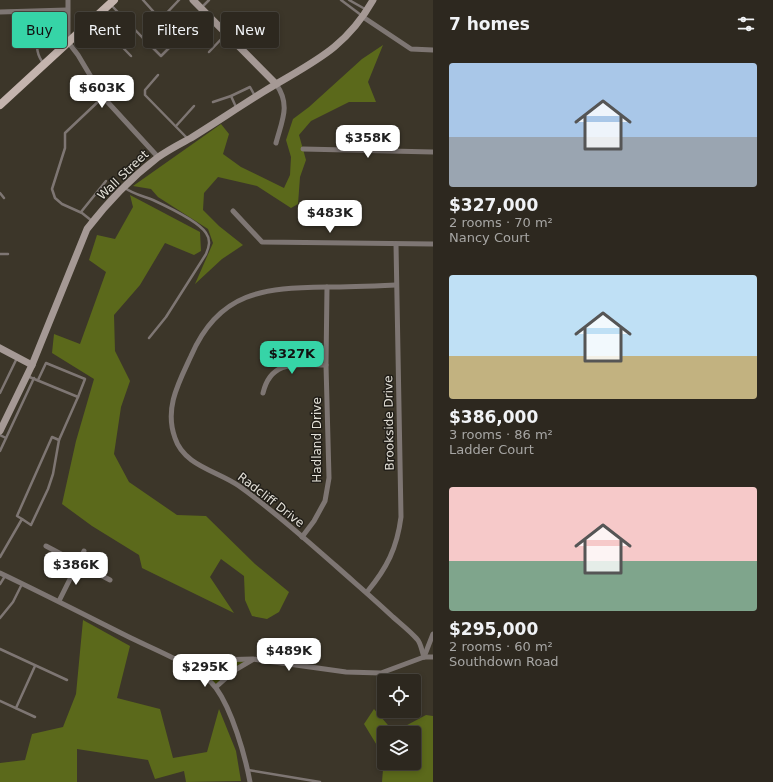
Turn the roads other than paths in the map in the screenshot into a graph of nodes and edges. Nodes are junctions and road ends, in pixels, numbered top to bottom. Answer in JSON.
{"nodes":[{"id":1,"x":68,"y":0,"type":"edge"},
{"id":2,"x":143,"y":0,"type":"edge"},
{"id":3,"x":180,"y":0,"type":"edge"},
{"id":4,"x":192,"y":0,"type":"edge"},
{"id":5,"x":209,"y":0,"type":"edge"},
{"id":6,"x":341,"y":0,"type":"edge"},
{"id":7,"x":349,"y":0,"type":"edge"},
{"id":8,"x":373,"y":0,"type":"edge"},
{"id":9,"x":112,"y":2,"type":"edge"},
{"id":10,"x":201,"y":8,"type":"junction"},
{"id":11,"x":67,"y":10,"type":"junction"},
{"id":12,"x":0,"y":12,"type":"edge"},
{"id":13,"x":101,"y":12,"type":"edge"},
{"id":14,"x":154,"y":12,"type":"edge"},
{"id":15,"x":169,"y":12,"type":"edge"},
{"id":16,"x":365,"y":14,"type":"junction"},
{"id":17,"x":221,"y":29,"type":"edge"},
{"id":18,"x":75,"y":36,"type":"edge"},
{"id":19,"x":143,"y":38,"type":"edge"},
{"id":20,"x":221,"y":39,"type":"edge"},
{"id":21,"x":68,"y":42,"type":"junction"},
{"id":22,"x":37,"y":46,"type":"joint"},
{"id":23,"x":37,"y":48,"type":"edge"},
{"id":24,"x":123,"y":48,"type":"edge"},
{"id":25,"x":153,"y":48,"type":"edge"},
{"id":26,"x":169,"y":48,"type":"edge"},
{"id":27,"x":240,"y":48,"type":"edge"},
{"id":28,"x":433,"y":50,"type":"edge"},
{"id":29,"x":209,"y":52,"type":"dead end"},
{"id":30,"x":131,"y":56,"type":"dead end"},
{"id":31,"x":44,"y":64,"type":"junction"},
{"id":32,"x":158,"y":75,"type":"dead end"},
{"id":33,"x":276,"y":84,"type":"junction"},
{"id":34,"x":232,"y":96,"type":"junction"},
{"id":35,"x":103,"y":97,"type":"junction"},
{"id":36,"x":256,"y":97,"type":"junction"},
{"id":37,"x":213,"y":102,"type":"dead end"},
{"id":38,"x":0,"y":105,"type":"edge"},
{"id":39,"x":194,"y":106,"type":"dead end"},
{"id":40,"x":237,"y":108,"type":"junction"},
{"id":41,"x":176,"y":126,"type":"junction"},
{"id":42,"x":188,"y":139,"type":"junction"},
{"id":43,"x":276,"y":143,"type":"dead end"},
{"id":44,"x":303,"y":149,"type":"dead end"},
{"id":45,"x":433,"y":152,"type":"edge"},
{"id":46,"x":158,"y":157,"type":"junction"},
{"id":47,"x":106,"y":182,"type":"dead end"},
{"id":48,"x":124,"y":188,"type":"junction"},
{"id":49,"x":0,"y":193,"type":"edge"},
{"id":50,"x":4,"y":198,"type":"dead end"},
{"id":51,"x":233,"y":211,"type":"dead end"},
{"id":52,"x":81,"y":212,"type":"junction"},
{"id":53,"x":93,"y":221,"type":"junction"},
{"id":54,"x":396,"y":244,"type":"junction"},
{"id":55,"x":433,"y":244,"type":"edge"},
{"id":56,"x":0,"y":254,"type":"edge"},
{"id":57,"x":8,"y":254,"type":"dead end"},
{"id":58,"x":396,"y":286,"type":"junction"},
{"id":59,"x":327,"y":287,"type":"junction"},
{"id":60,"x":149,"y":338,"type":"dead end"},
{"id":61,"x":0,"y":348,"type":"edge"},
{"id":62,"x":17,"y":358,"type":"junction"},
{"id":63,"x":32,"y":365,"type":"junction"},
{"id":64,"x":326,"y":365,"type":"junction"},
{"id":65,"x":27,"y":375,"type":"junction"},
{"id":66,"x":34,"y":378,"type":"junction"},
{"id":67,"x":38,"y":380,"type":"junction"},
{"id":68,"x":0,"y":393,"type":"edge"},
{"id":69,"x":263,"y":393,"type":"dead end"},
{"id":70,"x":78,"y":397,"type":"junction"},
{"id":71,"x":15,"y":400,"type":"junction"},
{"id":72,"x":22,"y":403,"type":"junction"},
{"id":73,"x":0,"y":431,"type":"edge"},
{"id":74,"x":0,"y":435,"type":"edge"},
{"id":75,"x":6,"y":438,"type":"junction"},
{"id":76,"x":59,"y":440,"type":"junction"},
{"id":77,"x":0,"y":451,"type":"edge"},
{"id":78,"x":22,"y":519,"type":"junction"},
{"id":79,"x":302,"y":537,"type":"junction"},
{"id":80,"x":46,"y":546,"type":"dead end"},
{"id":81,"x":84,"y":551,"type":"dead end"},
{"id":82,"x":0,"y":557,"type":"edge"},
{"id":83,"x":78,"y":562,"type":"junction"},
{"id":84,"x":3,"y":574,"type":"edge"},
{"id":85,"x":110,"y":580,"type":"dead end"},
{"id":86,"x":22,"y":583,"type":"junction"},
{"id":87,"x":0,"y":584,"type":"edge"},
{"id":88,"x":367,"y":592,"type":"junction"},
{"id":89,"x":59,"y":601,"type":"junction"},
{"id":90,"x":0,"y":618,"type":"edge"},
{"id":91,"x":433,"y":634,"type":"edge"},
{"id":92,"x":0,"y":649,"type":"edge"},
{"id":93,"x":424,"y":657,"type":"junction"},
{"id":94,"x":433,"y":657,"type":"edge"},
{"id":95,"x":253,"y":659,"type":"junction"},
{"id":96,"x":178,"y":660,"type":"junction"},
{"id":97,"x":35,"y":666,"type":"junction"},
{"id":98,"x":67,"y":680,"type":"dead end"},
{"id":99,"x":216,"y":687,"type":"junction"},
{"id":100,"x":0,"y":701,"type":"edge"},
{"id":101,"x":16,"y":708,"type":"junction"},
{"id":102,"x":35,"y":717,"type":"dead end"},
{"id":103,"x":247,"y":770,"type":"junction"},
{"id":104,"x":250,"y":782,"type":"edge"},
{"id":105,"x":320,"y":782,"type":"edge"}],
"edges":[{"from":1,"to":11,"type":"street"},
{"from":2,"to":14,"type":"lane"},
{"from":3,"to":15,"type":"lane"},
{"from":4,"to":10,"type":"street"},
{"from":5,"to":10,"type":"lane"},
{"from":6,"to":16,"type":"lane"},
{"from":7,"to":16,"type":"lane"},
{"from":8,"to":16,"type":"street","name":"Wall Street"},
{"from":9,"to":13,"type":"main road"},
{"from":9,"to":19,"type":"lane"},
{"from":10,"to":17,"type":"street"},
{"from":11,"to":12,"type":"street"},
{"from":11,"to":21,"type":"street"},
{"from":16,"to":28,"type":"street"},
{"from":16,"to":33,"type":"street","name":"Wall Street"},
{"from":18,"to":21,"type":"main road"},
{"from":20,"to":29,"type":"lane"},
{"from":21,"to":31,"type":"main road"},
{"from":21,"to":35,"type":"street"},
{"from":22,"to":22,"type":"lane"},
{"from":23,"to":31,"type":"lane"},
{"from":24,"to":30,"type":"lane"},
{"from":25,"to":26,"type":"lane"},
{"from":27,"to":33,"type":"street"},
{"from":31,"to":38,"type":"main road"},
{"from":32,"to":41,"type":"lane"},
{"from":33,"to":36,"type":"street","name":"Wall Street"},
{"from":33,"to":43,"type":"street"},
{"from":34,"to":36,"type":"lane"},
{"from":34,"to":37,"type":"lane"},
{"from":34,"to":40,"type":"lane"},
{"from":35,"to":46,"type":"street"},
{"from":35,"to":52,"type":"lane"},
{"from":36,"to":40,"type":"street","name":"Wall Street"},
{"from":39,"to":41,"type":"lane"},
{"from":40,"to":42,"type":"street","name":"Wall Street"},
{"from":41,"to":42,"type":"lane"},
{"from":42,"to":46,"type":"street","name":"Wall Street"},
{"from":44,"to":45,"type":"street"},
{"from":46,"to":48,"type":"street","name":"Wall Street"},
{"from":47,"to":52,"type":"lane"},
{"from":48,"to":53,"type":"street","name":"Wall Street"},
{"from":48,"to":60,"type":"lane"},
{"from":49,"to":50,"type":"lane"},
{"from":51,"to":54,"type":"street"},
{"from":52,"to":53,"type":"lane"},
{"from":53,"to":63,"type":"street","name":"Wall Street"},
{"from":54,"to":55,"type":"street"},
{"from":54,"to":58,"type":"street","name":"Brookside Drive"},
{"from":56,"to":57,"type":"lane"},
{"from":58,"to":59,"type":"street","name":"Radcliff Drive"},
{"from":58,"to":88,"type":"street","name":"Brookside Drive"},
{"from":59,"to":64,"type":"street","name":"Hadland Drive"},
{"from":59,"to":79,"type":"street","name":"Radcliff Drive"},
{"from":61,"to":62,"type":"street"},
{"from":62,"to":63,"type":"street"},
{"from":62,"to":68,"type":"lane"},
{"from":63,"to":65,"type":"street","name":"Wall Street"},
{"from":64,"to":69,"type":"street"},
{"from":64,"to":79,"type":"street","name":"Hadland Drive"},
{"from":65,"to":66,"type":"lane"},
{"from":65,"to":71,"type":"street","name":"Wall Street"},
{"from":66,"to":67,"type":"lane"},
{"from":66,"to":72,"type":"lane"},
{"from":67,"to":70,"type":"lane"},
{"from":67,"to":70,"type":"lane"},
{"from":70,"to":76,"type":"lane"},
{"from":71,"to":72,"type":"lane"},
{"from":71,"to":73,"type":"street","name":"Wall Street"},
{"from":72,"to":75,"type":"lane"},
{"from":74,"to":75,"type":"lane"},
{"from":75,"to":77,"type":"lane"},
{"from":76,"to":78,"type":"lane"},
{"from":76,"to":78,"type":"lane"},
{"from":78,"to":82,"type":"lane"},
{"from":79,"to":88,"type":"street","name":"Radcliff Drive"},
{"from":80,"to":83,"type":"street"},
{"from":81,"to":83,"type":"street"},
{"from":83,"to":85,"type":"street"},
{"from":83,"to":89,"type":"street"},
{"from":84,"to":86,"type":"street"},
{"from":84,"to":87,"type":"lane"},
{"from":86,"to":89,"type":"street"},
{"from":86,"to":90,"type":"lane"},
{"from":88,"to":93,"type":"street","name":"Radcliff Drive"},
{"from":89,"to":96,"type":"street"},
{"from":91,"to":93,"type":"street"},
{"from":92,"to":97,"type":"lane"},
{"from":93,"to":94,"type":"street"},
{"from":93,"to":95,"type":"street"},
{"from":95,"to":96,"type":"street"},
{"from":95,"to":99,"type":"street"},
{"from":96,"to":99,"type":"street"},
{"from":97,"to":98,"type":"lane"},
{"from":97,"to":101,"type":"lane"},
{"from":99,"to":103,"type":"street"},
{"from":100,"to":101,"type":"lane"},
{"from":101,"to":102,"type":"lane"},
{"from":103,"to":104,"type":"street"},
{"from":103,"to":105,"type":"lane"}]}
